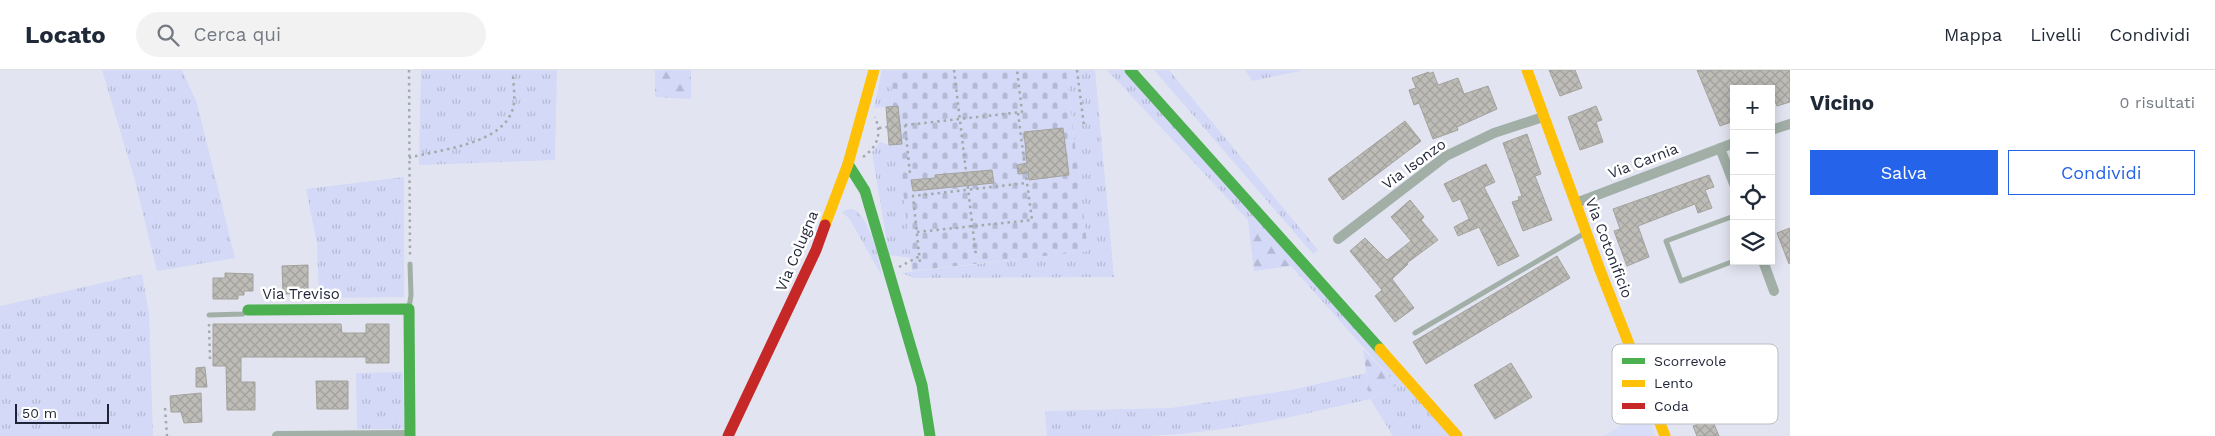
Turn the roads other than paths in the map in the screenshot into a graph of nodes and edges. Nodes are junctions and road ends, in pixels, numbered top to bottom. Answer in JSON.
{"nodes":[{"id":1,"x":874,"y":70,"type":"edge"},
{"id":2,"x":1130,"y":70,"type":"edge"},
{"id":3,"x":1526,"y":70,"type":"edge"},
{"id":4,"x":1543,"y":117,"type":"junction"},
{"id":5,"x":1790,"y":124,"type":"edge"},
{"id":6,"x":1775,"y":129,"type":"edge"},
{"id":7,"x":1730,"y":144,"type":"edge"},
{"id":8,"x":1720,"y":148,"type":"junction"},
{"id":9,"x":848,"y":164,"type":"junction"},
{"id":10,"x":1730,"y":175,"type":"edge"},
{"id":11,"x":1576,"y":203,"type":"junction"},
{"id":12,"x":1730,"y":217,"type":"edge"},
{"id":13,"x":1587,"y":232,"type":"junction"},
{"id":14,"x":1338,"y":239,"type":"dead end"},
{"id":15,"x":1730,"y":263,"type":"edge"},
{"id":16,"x":410,"y":264,"type":"road end"},
{"id":17,"x":1764,"y":265,"type":"edge"},
{"id":18,"x":1774,"y":291,"type":"dead end"},
{"id":19,"x":409,"y":309,"type":"junction"},
{"id":20,"x":248,"y":310,"type":"joint"},
{"id":21,"x":209,"y":315,"type":"road end"},
{"id":22,"x":1415,"y":333,"type":"dead end"},
{"id":23,"x":1630,"y":344,"type":"edge"},
{"id":24,"x":1660,"y":424,"type":"edge"},
{"id":25,"x":410,"y":435,"type":"edge"},
{"id":26,"x":277,"y":436,"type":"edge"},
{"id":27,"x":728,"y":436,"type":"edge"},
{"id":28,"x":930,"y":436,"type":"edge"},
{"id":29,"x":1458,"y":436,"type":"edge"},
{"id":30,"x":1665,"y":436,"type":"edge"}],
"edges":[{"from":1,"to":9,"type":"street","name":"Via Colugna"},
{"from":2,"to":29,"type":"street"},
{"from":3,"to":4,"type":"street","name":"Via Cotonificio"},
{"from":4,"to":11,"type":"street","name":"Via Cotonificio"},
{"from":4,"to":14,"type":"street","name":"Via Isonzo"},
{"from":5,"to":6,"type":"street"},
{"from":7,"to":8,"type":"street","name":"Via Carnia"},
{"from":8,"to":10,"type":"street"},
{"from":8,"to":11,"type":"street","name":"Via Carnia"},
{"from":9,"to":27,"type":"street","name":"Via Colugna"},
{"from":9,"to":28,"type":"street"},
{"from":11,"to":13,"type":"street","name":"Via Cotonificio"},
{"from":12,"to":15,"type":"lane"},
{"from":13,"to":22,"type":"lane"},
{"from":13,"to":23,"type":"street","name":"Via Cotonificio"},
{"from":16,"to":19,"type":"lane"},
{"from":17,"to":18,"type":"street"},
{"from":19,"to":20,"type":"street","name":"Via Treviso"},
{"from":19,"to":25,"type":"street"},
{"from":20,"to":21,"type":"lane","name":"Via Treviso"},
{"from":24,"to":30,"type":"street","name":"Via Cotonificio"},
{"from":25,"to":26,"type":"street"}]}
